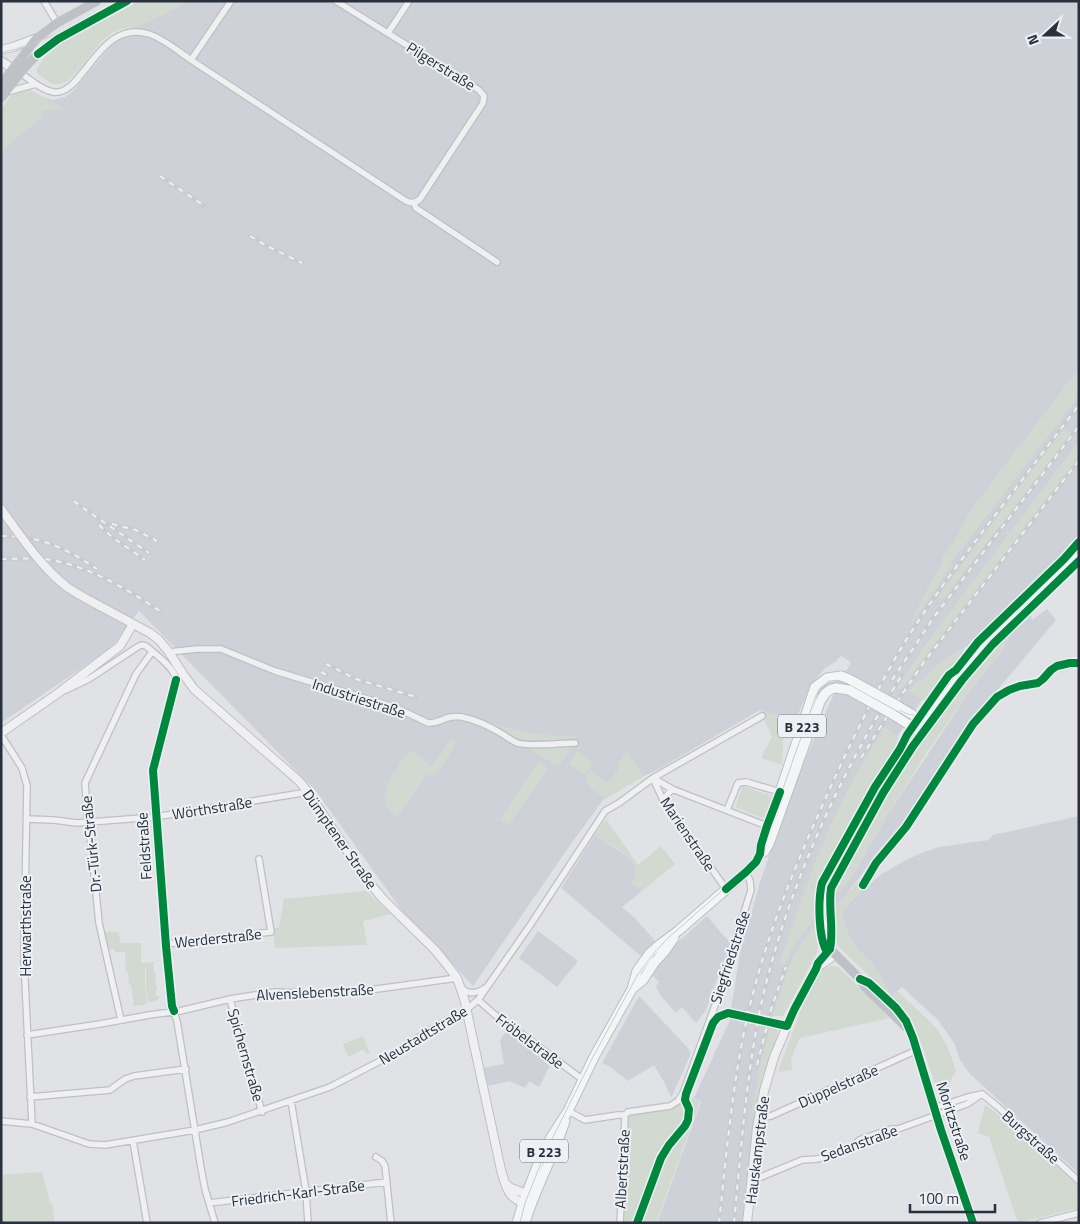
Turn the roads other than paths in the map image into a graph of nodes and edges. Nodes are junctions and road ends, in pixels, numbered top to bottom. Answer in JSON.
{"nodes":[{"id":1,"x":44,"y":1,"type":"edge"},
{"id":2,"x":98,"y":1,"type":"edge"},
{"id":3,"x":127,"y":1,"type":"edge"},
{"id":4,"x":231,"y":1,"type":"edge"},
{"id":5,"x":336,"y":1,"type":"edge"},
{"id":6,"x":409,"y":1,"type":"edge"},
{"id":7,"x":57,"y":23,"type":"junction"},
{"id":8,"x":388,"y":33,"type":"junction"},
{"id":9,"x":37,"y":38,"type":"junction"},
{"id":10,"x":1,"y":50,"type":"edge"},
{"id":11,"x":191,"y":60,"type":"junction"},
{"id":12,"x":1,"y":61,"type":"edge"},
{"id":13,"x":16,"y":71,"type":"junction"},
{"id":14,"x":1,"y":84,"type":"edge"},
{"id":15,"x":36,"y":84,"type":"junction"},
{"id":16,"x":4,"y":95,"type":"edge"},
{"id":17,"x":414,"y":203,"type":"junction"},
{"id":18,"x":497,"y":262,"type":"dead end"},
{"id":19,"x":1,"y":509,"type":"edge"},
{"id":20,"x":1079,"y":551,"type":"edge"},
{"id":21,"x":133,"y":624,"type":"junction"},
{"id":22,"x":152,"y":652,"type":"junction"},
{"id":23,"x":169,"y":652,"type":"junction"},
{"id":24,"x":57,"y":694,"type":"junction"},
{"id":25,"x":895,"y":710,"type":"junction"},
{"id":26,"x":762,"y":716,"type":"dead end"},
{"id":27,"x":922,"y":727,"type":"junction"},
{"id":28,"x":1,"y":734,"type":"edge"},
{"id":29,"x":575,"y":743,"type":"dead end"},
{"id":30,"x":653,"y":778,"type":"junction"},
{"id":31,"x":672,"y":789,"type":"junction"},
{"id":32,"x":308,"y":792,"type":"junction"},
{"id":33,"x":780,"y":792,"type":"junction"},
{"id":34,"x":663,"y":800,"type":"junction"},
{"id":35,"x":727,"y":810,"type":"junction"},
{"id":36,"x":155,"y":817,"type":"junction"},
{"id":37,"x":27,"y":819,"type":"junction"},
{"id":38,"x":88,"y":822,"type":"junction"},
{"id":39,"x":767,"y":826,"type":"junction"},
{"id":40,"x":760,"y":854,"type":"junction"},
{"id":41,"x":259,"y":859,"type":"dead end"},
{"id":42,"x":748,"y":876,"type":"junction"},
{"id":43,"x":726,"y":889,"type":"junction"},
{"id":44,"x":166,"y":944,"type":"junction"},
{"id":45,"x":832,"y":952,"type":"junction"},
{"id":46,"x":456,"y":978,"type":"junction"},
{"id":47,"x":489,"y":986,"type":"junction"},
{"id":48,"x":460,"y":987,"type":"junction"},
{"id":49,"x":230,"y":999,"type":"junction"},
{"id":50,"x":478,"y":1000,"type":"junction"},
{"id":51,"x":467,"y":1009,"type":"junction"},
{"id":52,"x":174,"y":1011,"type":"junction"},
{"id":53,"x":120,"y":1020,"type":"junction"},
{"id":54,"x":27,"y":1035,"type":"junction"},
{"id":55,"x":917,"y":1050,"type":"junction"},
{"id":56,"x":186,"y":1068,"type":"junction"},
{"id":57,"x":583,"y":1080,"type":"junction"},
{"id":58,"x":30,"y":1097,"type":"junction"},
{"id":59,"x":291,"y":1101,"type":"junction"},
{"id":60,"x":262,"y":1112,"type":"junction"},
{"id":61,"x":568,"y":1112,"type":"junction"},
{"id":62,"x":935,"y":1112,"type":"junction"},
{"id":63,"x":624,"y":1115,"type":"junction"},
{"id":64,"x":758,"y":1118,"type":"junction"},
{"id":65,"x":1,"y":1121,"type":"edge"},
{"id":66,"x":32,"y":1124,"type":"junction"},
{"id":67,"x":195,"y":1130,"type":"junction"},
{"id":68,"x":133,"y":1141,"type":"junction"},
{"id":69,"x":376,"y":1157,"type":"dead end"},
{"id":70,"x":752,"y":1177,"type":"junction"},
{"id":71,"x":1079,"y":1181,"type":"edge"},
{"id":72,"x":387,"y":1182,"type":"junction"},
{"id":73,"x":306,"y":1191,"type":"junction"},
{"id":74,"x":529,"y":1200,"type":"junction"},
{"id":75,"x":209,"y":1204,"type":"junction"},
{"id":76,"x":1079,"y":1213,"type":"edge"},
{"id":77,"x":146,"y":1223,"type":"edge"},
{"id":78,"x":215,"y":1223,"type":"edge"},
{"id":79,"x":308,"y":1223,"type":"edge"},
{"id":80,"x":390,"y":1223,"type":"edge"},
{"id":81,"x":517,"y":1223,"type":"edge"},
{"id":82,"x":525,"y":1223,"type":"edge"},
{"id":83,"x":620,"y":1223,"type":"edge"},
{"id":84,"x":747,"y":1223,"type":"edge"},
{"id":85,"x":973,"y":1223,"type":"edge"},
{"id":86,"x":1040,"y":1223,"type":"edge"}],
"edges":[{"from":1,"to":7,"type":"street"},
{"from":2,"to":7,"type":"main road"},
{"from":3,"to":13,"type":"main road"},
{"from":4,"to":11,"type":"street"},
{"from":5,"to":8,"type":"street","name":"Pilgerstraße"},
{"from":6,"to":8,"type":"street"},
{"from":7,"to":9,"type":"main road"},
{"from":8,"to":17,"type":"street","name":"Pilgerstraße"},
{"from":9,"to":10,"type":"street"},
{"from":9,"to":13,"type":"main road"},
{"from":11,"to":15,"type":"street"},
{"from":11,"to":17,"type":"street"},
{"from":12,"to":13,"type":"street"},
{"from":13,"to":14,"type":"main road"},
{"from":13,"to":15,"type":"street"},
{"from":13,"to":16,"type":"main road"},
{"from":15,"to":16,"type":"street"},
{"from":17,"to":18,"type":"street"},
{"from":19,"to":21,"type":"street","name":"Dümptener Straße","bridge":true},
{"from":20,"to":27,"type":"main road"},
{"from":21,"to":23,"type":"street","name":"Dümptener Straße"},
{"from":21,"to":24,"type":"street"},
{"from":22,"to":24,"type":"street"},
{"from":22,"to":36,"type":"street","name":"Feldstraße"},
{"from":22,"to":38,"type":"street","name":"Dr.-Türk-Straße"},
{"from":23,"to":29,"type":"street","name":"Industriestraße"},
{"from":23,"to":32,"type":"street","name":"Dümptener Straße"},
{"from":24,"to":28,"type":"street"},
{"from":25,"to":27,"type":"main road","number":"B 223"},
{"from":25,"to":33,"type":"main road","number":"B 223","bridge":true},
{"from":25,"to":40,"type":"main road","number":"B 223","bridge":true},
{"from":26,"to":30,"type":"street","name":"Neustadtstraße"},
{"from":27,"to":45,"type":"main road"},
{"from":28,"to":37,"type":"street","name":"Herwarthstraße"},
{"from":30,"to":31,"type":"street"},
{"from":30,"to":34,"type":"street","name":"Marienstraße"},
{"from":30,"to":47,"type":"street","name":"Neustadtstraße"},
{"from":31,"to":34,"type":"street"},
{"from":31,"to":35,"type":"street"},
{"from":32,"to":36,"type":"street","name":"Wörthstraße"},
{"from":32,"to":46,"type":"street","name":"Dümptener Straße"},
{"from":33,"to":35,"type":"street"},
{"from":33,"to":39,"type":"main road","number":"B 223"},
{"from":34,"to":43,"type":"street","name":"Marienstraße"},
{"from":35,"to":39,"type":"street"},
{"from":36,"to":38,"type":"street","name":"Wörthstraße"},
{"from":36,"to":44,"type":"street","name":"Feldstraße"},
{"from":37,"to":38,"type":"street","name":"Wörthstraße"},
{"from":37,"to":54,"type":"street","name":"Herwarthstraße"},
{"from":38,"to":53,"type":"street","name":"Dr.-Türk-Straße"},
{"from":39,"to":40,"type":"main road","number":"B 223"},
{"from":40,"to":42,"type":"main road","number":"B 223"},
{"from":41,"to":44,"type":"street","name":"Werderstraße"},
{"from":42,"to":43,"type":"main road","number":"B 223"},
{"from":42,"to":63,"type":"street","name":"Siegfriedstraße"},
{"from":43,"to":57,"type":"main road","number":"B 223"},
{"from":44,"to":52,"type":"street","name":"Feldstraße"},
{"from":45,"to":55,"type":"main road","name":"Moritzstraße"},
{"from":45,"to":64,"type":"street","name":"Hauskampstraße"},
{"from":46,"to":48,"type":"street","name":"Dümptener Straße"},
{"from":46,"to":49,"type":"street","name":"Alvenslebenstraße"},
{"from":47,"to":48,"type":"street"},
{"from":47,"to":50,"type":"street","name":"Neustadtstraße"},
{"from":48,"to":51,"type":"street","name":"Dümptener Straße"},
{"from":49,"to":52,"type":"street","name":"Alvenslebenstraße"},
{"from":49,"to":60,"type":"street","name":"Spichernstraße"},
{"from":50,"to":51,"type":"street","name":"Neustadtstraße"},
{"from":50,"to":57,"type":"street","name":"Fröbelstraße"},
{"from":51,"to":59,"type":"street","name":"Neustadtstraße"},
{"from":51,"to":74,"type":"street","name":"Dümptener Straße"},
{"from":52,"to":53,"type":"street","name":"Alvenslebenstraße"},
{"from":52,"to":56,"type":"street","name":"Feldstraße"},
{"from":53,"to":54,"type":"street","name":"Alvenslebenstraße"},
{"from":54,"to":58,"type":"street","name":"Herwarthstraße"},
{"from":55,"to":62,"type":"main road","name":"Moritzstraße"},
{"from":55,"to":64,"type":"street","name":"Düppelstraße"},
{"from":56,"to":58,"type":"street"},
{"from":56,"to":67,"type":"street","name":"Feldstraße"},
{"from":57,"to":61,"type":"main road","number":"B 223"},
{"from":58,"to":66,"type":"street","name":"Herwarthstraße"},
{"from":59,"to":60,"type":"street","name":"Neustadtstraße"},
{"from":59,"to":73,"type":"street"},
{"from":60,"to":67,"type":"street","name":"Neustadtstraße"},
{"from":61,"to":63,"type":"street","name":"Siegfriedstraße"},
{"from":61,"to":74,"type":"main road","number":"B 223"},
{"from":62,"to":70,"type":"street","name":"Sedanstraße"},
{"from":62,"to":71,"type":"street","name":"Burgstraße"},
{"from":62,"to":85,"type":"main road","name":"Moritzstraße"},
{"from":63,"to":83,"type":"street","name":"Albertstraße"},
{"from":64,"to":70,"type":"street","name":"Hauskampstraße"},
{"from":65,"to":66,"type":"street","name":"Neustadtstraße"},
{"from":66,"to":68,"type":"street","name":"Neustadtstraße"},
{"from":67,"to":68,"type":"street","name":"Neustadtstraße"},
{"from":67,"to":75,"type":"street","name":"Feldstraße"},
{"from":68,"to":77,"type":"street"},
{"from":69,"to":72,"type":"street"},
{"from":70,"to":84,"type":"street","name":"Hauskampstraße"},
{"from":72,"to":73,"type":"street","name":"Friedrich-Karl-Straße"},
{"from":72,"to":80,"type":"street"},
{"from":73,"to":75,"type":"street","name":"Friedrich-Karl-Straße"},
{"from":73,"to":79,"type":"street"},
{"from":74,"to":81,"type":"main road","number":"B 223"},
{"from":74,"to":82,"type":"main road","number":"B 223"},
{"from":75,"to":78,"type":"street","name":"Feldstraße"},
{"from":76,"to":86,"type":"street"}]}
